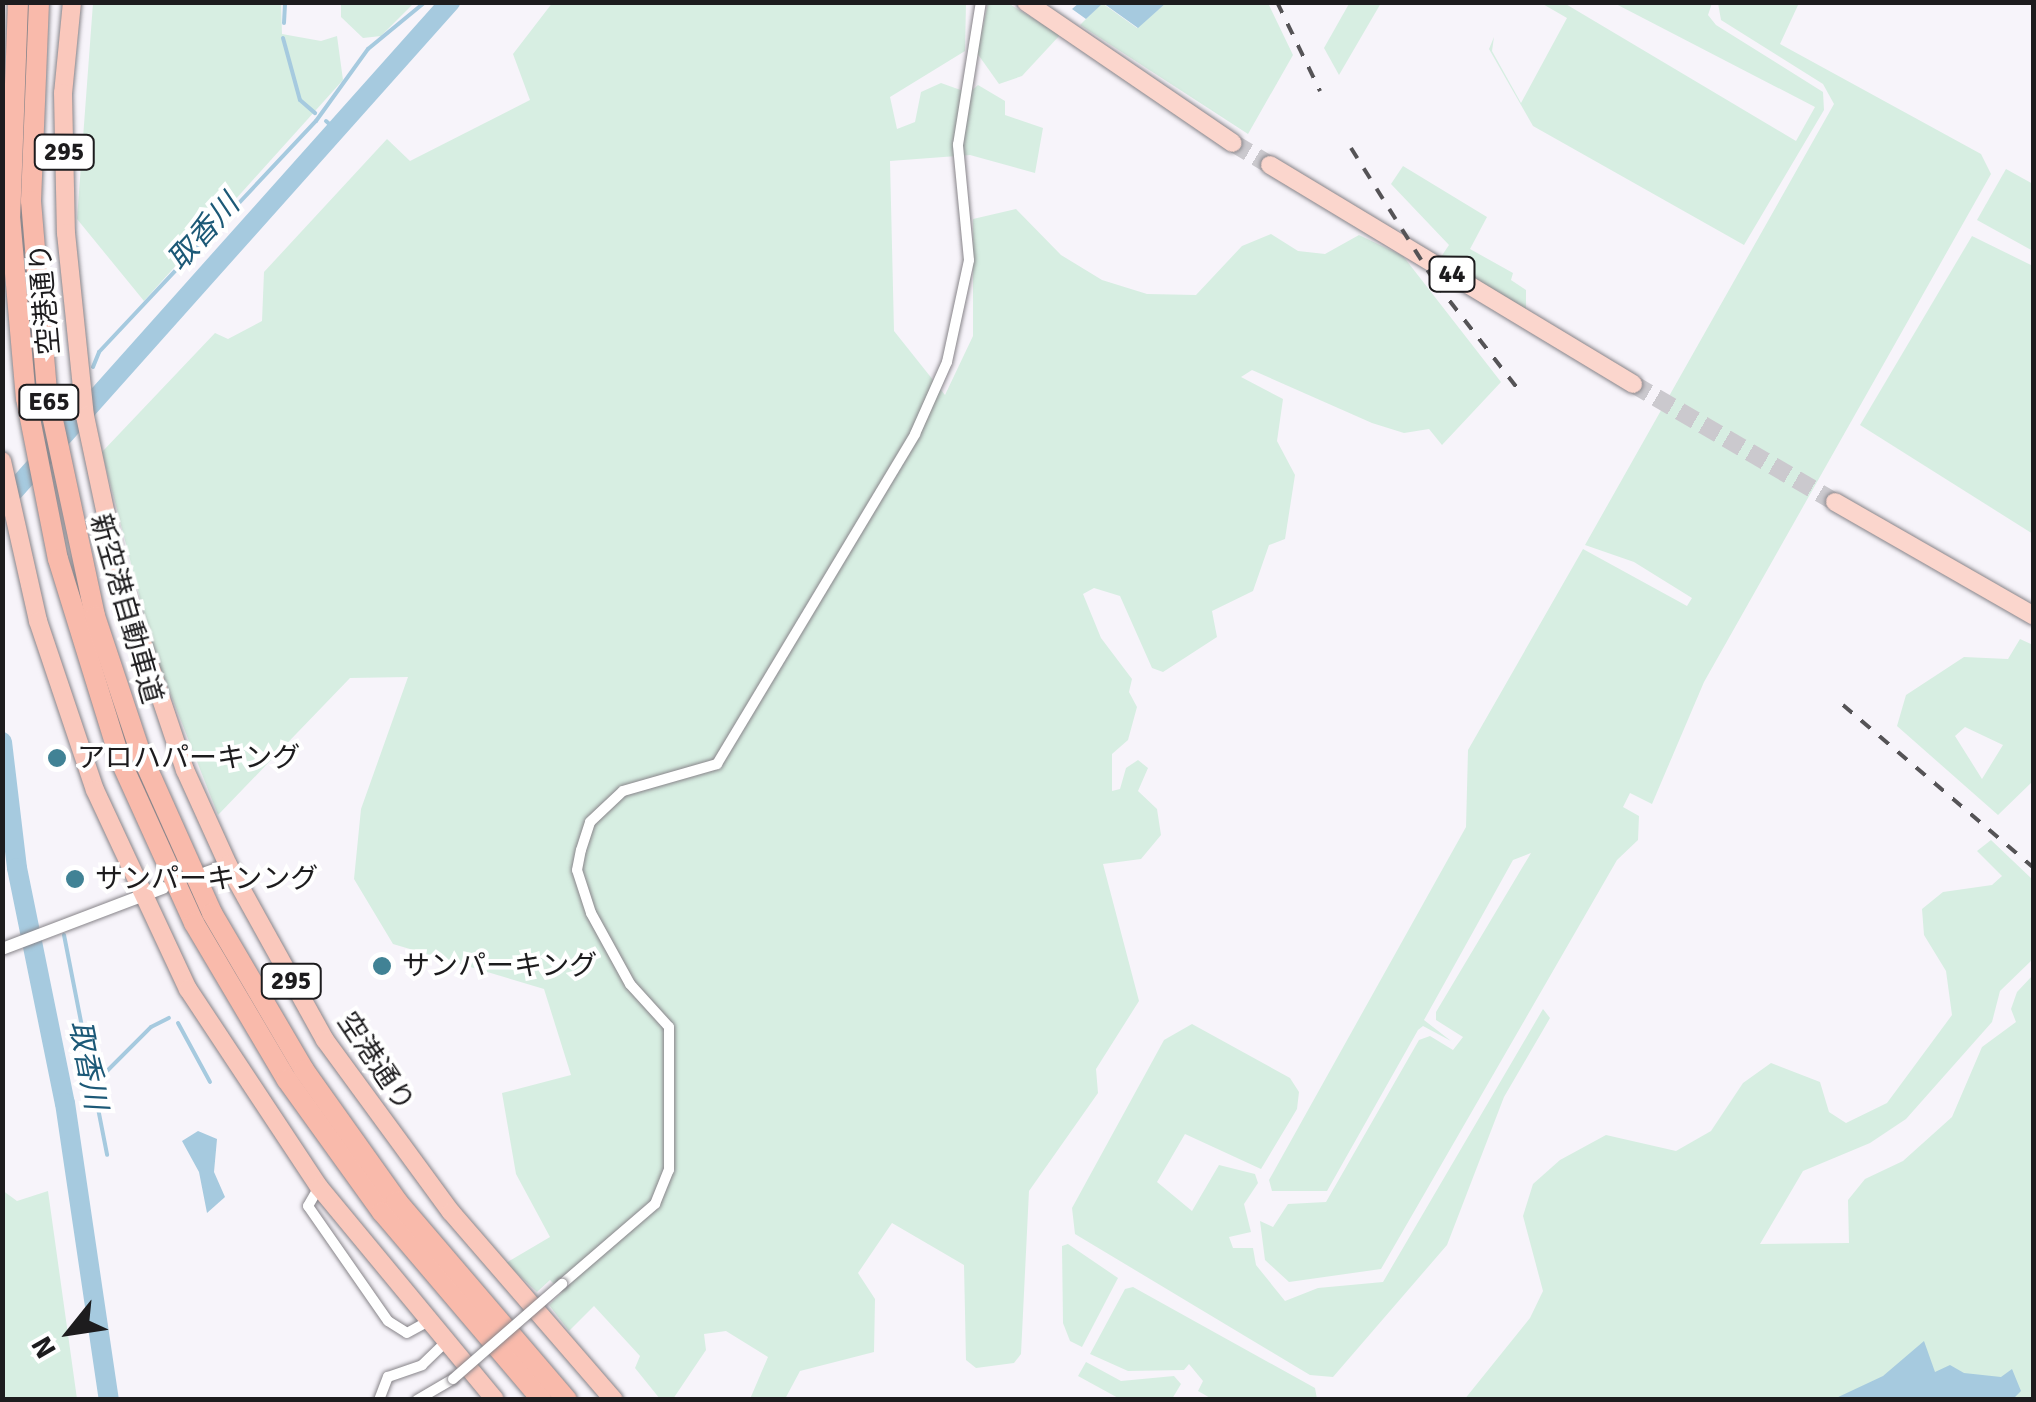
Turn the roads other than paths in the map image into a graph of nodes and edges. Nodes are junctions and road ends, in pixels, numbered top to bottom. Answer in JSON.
{"nodes":[{"id":1,"x":18,"y":2,"type":"edge"},
{"id":2,"x":39,"y":2,"type":"edge"},
{"id":3,"x":72,"y":2,"type":"edge"},
{"id":4,"x":981,"y":2,"type":"edge"},
{"id":5,"x":1026,"y":2,"type":"edge"},
{"id":6,"x":1233,"y":144,"type":"tunnel mouth"},
{"id":7,"x":1270,"y":166,"type":"tunnel mouth"},
{"id":8,"x":1634,"y":384,"type":"tunnel mouth"},
{"id":9,"x":2,"y":462,"type":"edge"},
{"id":10,"x":1835,"y":502,"type":"tunnel mouth"},
{"id":11,"x":2034,"y":616,"type":"edge"},
{"id":12,"x":228,"y":865,"type":"junction"},
{"id":13,"x":206,"y":872,"type":"dead end"},
{"id":14,"x":163,"y":888,"type":"dead end"},
{"id":15,"x":142,"y":896,"type":"junction"},
{"id":16,"x":6,"y":948,"type":"edge"},
{"id":17,"x":319,"y":1187,"type":"junction"},
{"id":18,"x":365,"y":1246,"type":"junction"},
{"id":19,"x":344,"y":1262,"type":"junction"},
{"id":20,"x":427,"y":1322,"type":"junction"},
{"id":21,"x":444,"y":1343,"type":"junction"},
{"id":22,"x":378,"y":1400,"type":"edge"},
{"id":23,"x":417,"y":1400,"type":"edge"},
{"id":24,"x":495,"y":1400,"type":"edge"},
{"id":25,"x":542,"y":1400,"type":"edge"},
{"id":26,"x":567,"y":1400,"type":"edge"},
{"id":27,"x":614,"y":1400,"type":"edge"}],
"edges":[{"from":1,"to":25,"type":"highway","name":"新空港自動車道","number":"E65"},
{"from":2,"to":26,"type":"highway","name":"新空港自動車道","number":"E65"},
{"from":3,"to":12,"type":"highway","name":"空港通り","number":"295"},
{"from":4,"to":23,"type":"street","bridge":true},
{"from":5,"to":6,"type":"main road"},
{"from":7,"to":8,"type":"main road","number":"44"},
{"from":9,"to":15,"type":"highway"},
{"from":10,"to":11,"type":"main road"},
{"from":12,"to":13,"type":"street"},
{"from":12,"to":27,"type":"highway","name":"空港通り","number":"295"},
{"from":14,"to":15,"type":"street"},
{"from":15,"to":16,"type":"street"},
{"from":15,"to":17,"type":"highway"},
{"from":17,"to":18,"type":"highway"},
{"from":17,"to":19,"type":"street"},
{"from":18,"to":19,"type":"street"},
{"from":18,"to":20,"type":"highway"},
{"from":19,"to":20,"type":"street"},
{"from":20,"to":21,"type":"highway"},
{"from":21,"to":22,"type":"street"},
{"from":21,"to":24,"type":"highway"}]}
